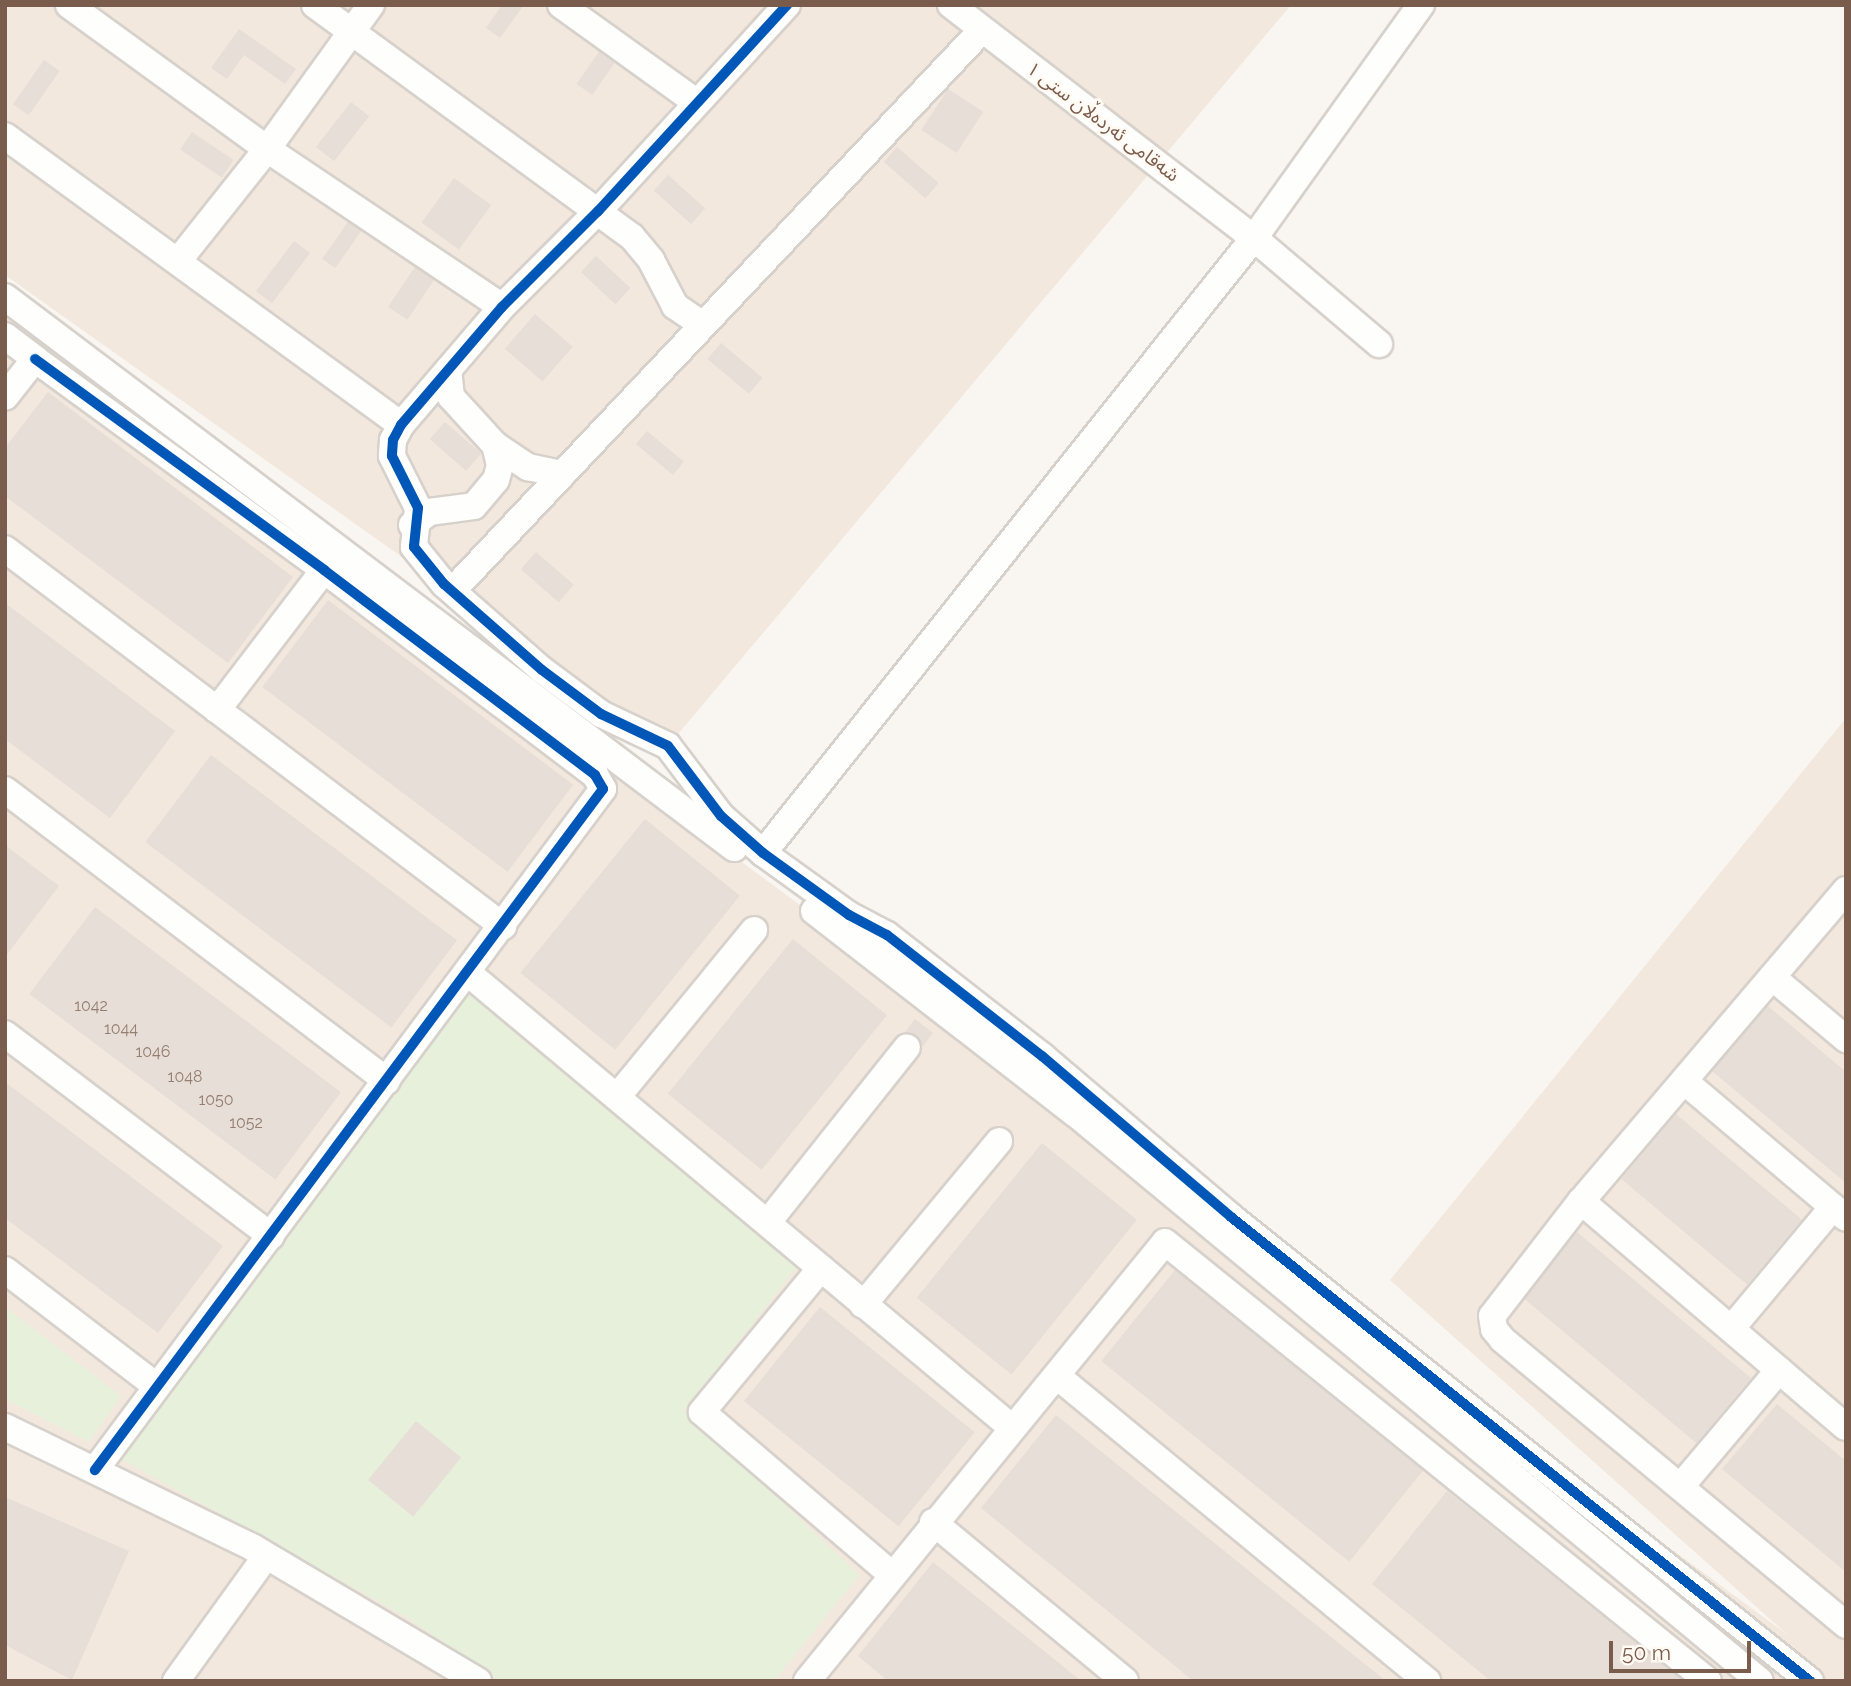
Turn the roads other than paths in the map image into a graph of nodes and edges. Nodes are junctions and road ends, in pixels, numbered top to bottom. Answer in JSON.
{"nodes":[{"id":1,"x":69,"y":5,"type":"edge"},
{"id":2,"x":315,"y":5,"type":"edge"},
{"id":3,"x":371,"y":5,"type":"edge"},
{"id":4,"x":561,"y":5,"type":"edge"},
{"id":5,"x":787,"y":5,"type":"edge"},
{"id":6,"x":951,"y":5,"type":"edge"},
{"id":7,"x":1421,"y":5,"type":"edge"},
{"id":8,"x":982,"y":30,"type":"junction"},
{"id":9,"x":352,"y":32,"type":"junction"},
{"id":10,"x":696,"y":102,"type":"junction"},
{"id":11,"x":5,"y":136,"type":"edge"},
{"id":12,"x":267,"y":149,"type":"junction"},
{"id":13,"x":598,"y":211,"type":"junction"},
{"id":14,"x":1254,"y":238,"type":"junction"},
{"id":15,"x":178,"y":261,"type":"junction"},
{"id":16,"x":5,"y":297,"type":"edge"},
{"id":17,"x":502,"y":307,"type":"junction"},
{"id":18,"x":702,"y":324,"type":"junction"},
{"id":19,"x":5,"y":336,"type":"edge"},
{"id":20,"x":1379,"y":344,"type":"dead end"},
{"id":21,"x":35,"y":359,"type":"junction"},
{"id":22,"x":448,"y":370,"type":"junction"},
{"id":23,"x":5,"y":397,"type":"edge"},
{"id":24,"x":401,"y":425,"type":"junction"},
{"id":25,"x":495,"y":445,"type":"junction"},
{"id":26,"x":562,"y":474,"type":"junction"},
{"id":27,"x":474,"y":506,"type":"junction"},
{"id":28,"x":526,"y":512,"type":"junction"},
{"id":29,"x":413,"y":524,"type":"junction"},
{"id":30,"x":5,"y":549,"type":"edge"},
{"id":31,"x":324,"y":570,"type":"junction"},
{"id":32,"x":453,"y":590,"type":"junction"},
{"id":33,"x":217,"y":710,"type":"junction"},
{"id":34,"x":5,"y":790,"type":"edge"},
{"id":35,"x":763,"y":853,"type":"junction"},
{"id":36,"x":1846,"y":890,"type":"edge"},
{"id":37,"x":503,"y":926,"type":"junction"},
{"id":38,"x":754,"y":930,"type":"dead end"},
{"id":39,"x":468,"y":973,"type":"junction"},
{"id":40,"x":1772,"y":977,"type":"junction"},
{"id":41,"x":5,"y":1034,"type":"edge"},
{"id":42,"x":1846,"y":1039,"type":"edge"},
{"id":43,"x":907,"y":1046,"type":"dead end"},
{"id":44,"x":387,"y":1081,"type":"junction"},
{"id":45,"x":1684,"y":1081,"type":"junction"},
{"id":46,"x":617,"y":1097,"type":"junction"},
{"id":47,"x":999,"y":1141,"type":"dead end"},
{"id":48,"x":1581,"y":1201,"type":"junction"},
{"id":49,"x":1839,"y":1212,"type":"edge"},
{"id":50,"x":768,"y":1222,"type":"junction"},
{"id":51,"x":271,"y":1236,"type":"junction"},
{"id":52,"x":821,"y":1268,"type":"junction"},
{"id":53,"x":5,"y":1270,"type":"edge"},
{"id":54,"x":863,"y":1305,"type":"junction"},
{"id":55,"x":1731,"y":1329,"type":"junction"},
{"id":56,"x":1779,"y":1370,"type":"junction"},
{"id":57,"x":1057,"y":1376,"type":"junction"},
{"id":58,"x":156,"y":1386,"type":"junction"},
{"id":59,"x":1843,"y":1421,"type":"edge"},
{"id":60,"x":5,"y":1427,"type":"edge"},
{"id":61,"x":1011,"y":1427,"type":"junction"},
{"id":62,"x":95,"y":1470,"type":"junction"},
{"id":63,"x":1681,"y":1486,"type":"junction"},
{"id":64,"x":933,"y":1522,"type":"junction"},
{"id":65,"x":265,"y":1556,"type":"junction"},
{"id":66,"x":891,"y":1575,"type":"junction"},
{"id":67,"x":1846,"y":1625,"type":"edge"},
{"id":68,"x":815,"y":1678,"type":"edge"},
{"id":69,"x":176,"y":1681,"type":"edge"},
{"id":70,"x":478,"y":1681,"type":"edge"},
{"id":71,"x":1125,"y":1681,"type":"edge"},
{"id":72,"x":1427,"y":1681,"type":"edge"},
{"id":73,"x":1708,"y":1681,"type":"edge"},
{"id":74,"x":1760,"y":1681,"type":"edge"},
{"id":75,"x":1810,"y":1681,"type":"edge"}],
"edges":[{"from":1,"to":12,"type":"street"},
{"from":2,"to":9,"type":"street"},
{"from":3,"to":9,"type":"street"},
{"from":4,"to":10,"type":"street"},
{"from":5,"to":10,"type":"street"},
{"from":6,"to":8,"type":"street","name":"شەقامی ئەردەڵان ستی ١"},
{"from":7,"to":14,"type":"street"},
{"from":8,"to":14,"type":"street","name":"شەقامی ئەردەڵان ستی ١"},
{"from":8,"to":18,"type":"street"},
{"from":9,"to":12,"type":"street"},
{"from":9,"to":13,"type":"street"},
{"from":10,"to":13,"type":"street"},
{"from":11,"to":15,"type":"street"},
{"from":12,"to":15,"type":"street"},
{"from":12,"to":17,"type":"street"},
{"from":13,"to":17,"type":"street"},
{"from":13,"to":18,"type":"street"},
{"from":14,"to":20,"type":"street","name":"شەقامی ئەردەڵان ستی ١"},
{"from":14,"to":35,"type":"street"},
{"from":15,"to":24,"type":"street"},
{"from":16,"to":74,"type":"street"},
{"from":17,"to":22,"type":"street"},
{"from":18,"to":26,"type":"street"},
{"from":19,"to":21,"type":"street"},
{"from":21,"to":23,"type":"street"},
{"from":21,"to":31,"type":"street"},
{"from":22,"to":24,"type":"street"},
{"from":22,"to":25,"type":"street"},
{"from":24,"to":29,"type":"street"},
{"from":25,"to":26,"type":"street"},
{"from":25,"to":27,"type":"street"},
{"from":26,"to":28,"type":"street"},
{"from":27,"to":28,"type":"street"},
{"from":27,"to":29,"type":"street"},
{"from":28,"to":32,"type":"street"},
{"from":29,"to":32,"type":"street"},
{"from":30,"to":33,"type":"street"},
{"from":31,"to":33,"type":"street"},
{"from":31,"to":37,"type":"street"},
{"from":32,"to":35,"type":"street"},
{"from":33,"to":37,"type":"street"},
{"from":34,"to":44,"type":"street"},
{"from":35,"to":75,"type":"street"},
{"from":36,"to":40,"type":"street"},
{"from":37,"to":39,"type":"street"},
{"from":38,"to":46,"type":"street"},
{"from":39,"to":44,"type":"street"},
{"from":39,"to":46,"type":"street"},
{"from":40,"to":42,"type":"street"},
{"from":40,"to":45,"type":"street"},
{"from":41,"to":51,"type":"street"},
{"from":43,"to":50,"type":"street"},
{"from":44,"to":51,"type":"street"},
{"from":45,"to":48,"type":"street"},
{"from":45,"to":49,"type":"street"},
{"from":46,"to":50,"type":"street"},
{"from":47,"to":54,"type":"street"},
{"from":48,"to":55,"type":"street"},
{"from":48,"to":63,"type":"street"},
{"from":49,"to":55,"type":"street"},
{"from":50,"to":52,"type":"street"},
{"from":51,"to":58,"type":"street"},
{"from":52,"to":54,"type":"street"},
{"from":52,"to":66,"type":"street"},
{"from":53,"to":58,"type":"street"},
{"from":54,"to":61,"type":"street"},
{"from":55,"to":56,"type":"street"},
{"from":56,"to":59,"type":"street"},
{"from":56,"to":63,"type":"street"},
{"from":57,"to":61,"type":"street"},
{"from":57,"to":72,"type":"street"},
{"from":57,"to":73,"type":"street"},
{"from":58,"to":62,"type":"street"},
{"from":60,"to":62,"type":"street"},
{"from":61,"to":64,"type":"street"},
{"from":62,"to":65,"type":"street"},
{"from":63,"to":67,"type":"street"},
{"from":64,"to":66,"type":"street"},
{"from":64,"to":71,"type":"street"},
{"from":65,"to":69,"type":"street"},
{"from":65,"to":70,"type":"street"},
{"from":66,"to":68,"type":"street"}]}
